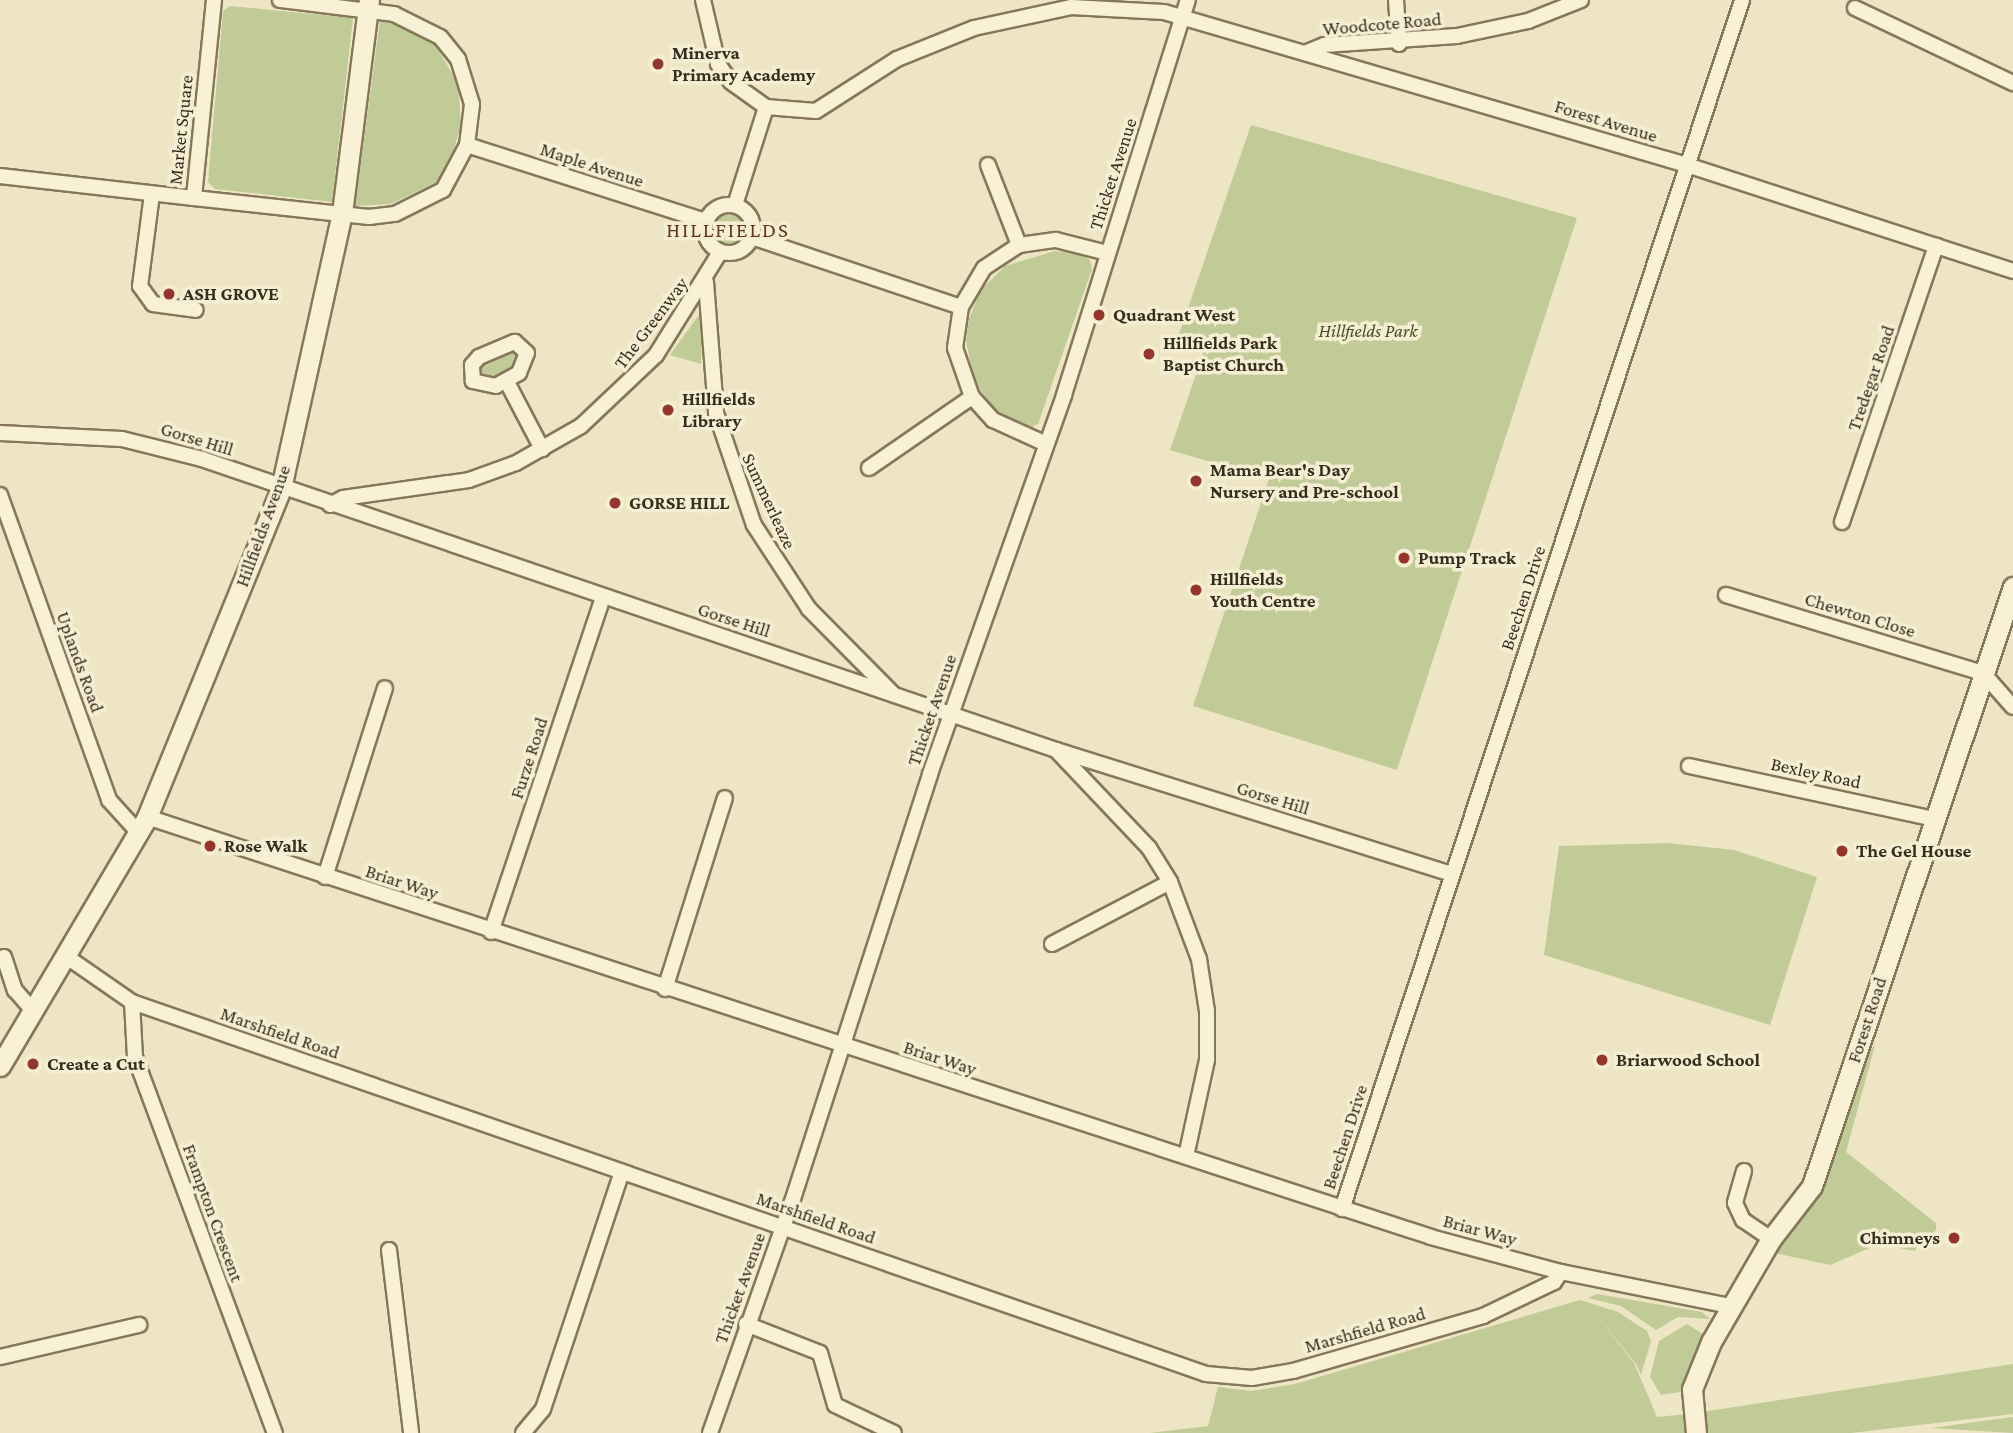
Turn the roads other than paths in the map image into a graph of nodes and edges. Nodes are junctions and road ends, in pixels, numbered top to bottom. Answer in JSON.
{"nodes":[{"id":1,"x":214,"y":0,"type":"edge"},
{"id":2,"x":280,"y":0,"type":"edge"},
{"id":3,"x":703,"y":0,"type":"edge"},
{"id":4,"x":1188,"y":0,"type":"edge"},
{"id":5,"x":1396,"y":0,"type":"edge"},
{"id":6,"x":1742,"y":0,"type":"edge"},
{"id":7,"x":1575,"y":1,"type":"edge"},
{"id":8,"x":368,"y":4,"type":"edge"},
{"id":9,"x":1039,"y":7,"type":"edge"},
{"id":10,"x":1855,"y":8,"type":"dead end"},
{"id":11,"x":1186,"y":16,"type":"junction"},
{"id":12,"x":1399,"y":44,"type":"junction"},
{"id":13,"x":1307,"y":52,"type":"junction"},
{"id":14,"x":2013,"y":83,"type":"edge"},
{"id":15,"x":766,"y":107,"type":"junction"},
{"id":16,"x":467,"y":145,"type":"junction"},
{"id":17,"x":988,"y":165,"type":"dead end"},
{"id":18,"x":1687,"y":166,"type":"junction"},
{"id":19,"x":0,"y":176,"type":"edge"},
{"id":20,"x":152,"y":194,"type":"junction"},
{"id":21,"x":194,"y":198,"type":"junction"},
{"id":22,"x":735,"y":205,"type":"junction"},
{"id":23,"x":342,"y":213,"type":"junction"},
{"id":24,"x":705,"y":222,"type":"junction"},
{"id":25,"x":752,"y":237,"type":"junction"},
{"id":26,"x":1019,"y":246,"type":"junction"},
{"id":27,"x":1936,"y":246,"type":"junction"},
{"id":28,"x":720,"y":252,"type":"junction"},
{"id":29,"x":1107,"y":253,"type":"junction"},
{"id":30,"x":2013,"y":271,"type":"edge"},
{"id":31,"x":706,"y":282,"type":"junction"},
{"id":32,"x":961,"y":307,"type":"junction"},
{"id":33,"x":196,"y":310,"type":"dead end"},
{"id":34,"x":507,"y":382,"type":"dead end"},
{"id":35,"x":972,"y":397,"type":"junction"},
{"id":36,"x":0,"y":433,"type":"edge"},
{"id":37,"x":1044,"y":443,"type":"junction"},
{"id":38,"x":542,"y":449,"type":"junction"},
{"id":39,"x":869,"y":468,"type":"dead end"},
{"id":40,"x":281,"y":488,"type":"junction"},
{"id":41,"x":0,"y":495,"type":"edge"},
{"id":42,"x":330,"y":505,"type":"junction"},
{"id":43,"x":1842,"y":522,"type":"dead end"},
{"id":44,"x":2013,"y":587,"type":"edge"},
{"id":45,"x":1726,"y":595,"type":"dead end"},
{"id":46,"x":603,"y":597,"type":"junction"},
{"id":47,"x":1983,"y":673,"type":"junction"},
{"id":48,"x":385,"y":688,"type":"dead end"},
{"id":49,"x":893,"y":694,"type":"junction"},
{"id":50,"x":2013,"y":707,"type":"edge"},
{"id":51,"x":953,"y":715,"type":"junction"},
{"id":52,"x":1056,"y":750,"type":"junction"},
{"id":53,"x":1689,"y":766,"type":"dead end"},
{"id":54,"x":725,"y":798,"type":"dead end"},
{"id":55,"x":1934,"y":818,"type":"junction"},
{"id":56,"x":143,"y":825,"type":"junction"},
{"id":57,"x":1452,"y":874,"type":"junction"},
{"id":58,"x":325,"y":877,"type":"junction"},
{"id":59,"x":1170,"y":882,"type":"junction"},
{"id":60,"x":491,"y":932,"type":"junction"},
{"id":61,"x":1052,"y":944,"type":"dead end"},
{"id":62,"x":4,"y":957,"type":"dead end"},
{"id":63,"x":67,"y":957,"type":"junction"},
{"id":64,"x":665,"y":989,"type":"junction"},
{"id":65,"x":132,"y":1002,"type":"junction"},
{"id":66,"x":33,"y":1011,"type":"junction"},
{"id":67,"x":841,"y":1046,"type":"junction"},
{"id":68,"x":0,"y":1066,"type":"edge"},
{"id":69,"x":1186,"y":1156,"type":"junction"},
{"id":70,"x":1744,"y":1171,"type":"dead end"},
{"id":71,"x":622,"y":1172,"type":"junction"},
{"id":72,"x":1342,"y":1209,"type":"junction"},
{"id":73,"x":782,"y":1227,"type":"junction"},
{"id":74,"x":1771,"y":1239,"type":"junction"},
{"id":75,"x":389,"y":1250,"type":"dead end"},
{"id":76,"x":1561,"y":1272,"type":"junction"},
{"id":77,"x":1730,"y":1306,"type":"junction"},
{"id":78,"x":746,"y":1324,"type":"junction"},
{"id":79,"x":139,"y":1325,"type":"dead end"},
{"id":80,"x":0,"y":1357,"type":"edge"},
{"id":81,"x":1697,"y":1427,"type":"edge"},
{"id":82,"x":275,"y":1433,"type":"edge"},
{"id":83,"x":411,"y":1433,"type":"edge"},
{"id":84,"x":523,"y":1433,"type":"edge"},
{"id":85,"x":710,"y":1433,"type":"edge"},
{"id":86,"x":894,"y":1433,"type":"edge"}],
"edges":[{"from":1,"to":21,"type":"street","name":"Market Square"},
{"from":2,"to":8,"type":"street"},
{"from":3,"to":15,"type":"street"},
{"from":4,"to":11,"type":"street","name":"Thicket Avenue"},
{"from":5,"to":12,"type":"street"},
{"from":6,"to":18,"type":"street","name":"Beechen Drive"},
{"from":7,"to":12,"type":"street","name":"Woodcote Road"},
{"from":8,"to":16,"type":"street"},
{"from":8,"to":23,"type":"street","name":"Hillfields Avenue"},
{"from":9,"to":11,"type":"street"},
{"from":9,"to":15,"type":"street"},
{"from":10,"to":14,"type":"street"},
{"from":11,"to":13,"type":"street","name":"Forest Avenue"},
{"from":11,"to":29,"type":"street","name":"Thicket Avenue"},
{"from":12,"to":13,"type":"street","name":"Woodcote Road"},
{"from":13,"to":18,"type":"street","name":"Forest Avenue"},
{"from":15,"to":22,"type":"street"},
{"from":16,"to":23,"type":"street","name":"Market Square"},
{"from":16,"to":24,"type":"street","name":"Maple Avenue"},
{"from":17,"to":26,"type":"street"},
{"from":18,"to":27,"type":"street","name":"Forest Avenue"},
{"from":18,"to":57,"type":"street","name":"Beechen Drive"},
{"from":19,"to":20,"type":"street"},
{"from":20,"to":21,"type":"street"},
{"from":20,"to":33,"type":"street"},
{"from":21,"to":23,"type":"street","name":"Market Square"},
{"from":22,"to":24,"type":"street"},
{"from":22,"to":25,"type":"street"},
{"from":23,"to":40,"type":"street","name":"Hillfields Avenue"},
{"from":24,"to":28,"type":"street"},
{"from":25,"to":28,"type":"street"},
{"from":25,"to":32,"type":"street"},
{"from":26,"to":29,"type":"street"},
{"from":26,"to":32,"type":"street"},
{"from":27,"to":30,"type":"street","name":"Forest Avenue"},
{"from":27,"to":43,"type":"street","name":"Tredegar Road"},
{"from":28,"to":31,"type":"street","name":"The Greenway"},
{"from":29,"to":37,"type":"street","name":"Thicket Avenue"},
{"from":31,"to":38,"type":"street","name":"The Greenway"},
{"from":31,"to":49,"type":"street","name":"Summerleaze"},
{"from":32,"to":35,"type":"street"},
{"from":34,"to":38,"type":"street"},
{"from":35,"to":37,"type":"street"},
{"from":35,"to":39,"type":"street"},
{"from":36,"to":40,"type":"street","name":"Gorse Hill"},
{"from":37,"to":51,"type":"street","name":"Thicket Avenue"},
{"from":38,"to":42,"type":"street","name":"The Greenway"},
{"from":40,"to":42,"type":"street","name":"Gorse Hill"},
{"from":40,"to":56,"type":"street","name":"Hillfields Avenue"},
{"from":41,"to":56,"type":"street","name":"Uplands Road"},
{"from":42,"to":46,"type":"street","name":"Gorse Hill"},
{"from":44,"to":47,"type":"street","name":"Forest Road"},
{"from":45,"to":47,"type":"street","name":"Chewton Close"},
{"from":46,"to":49,"type":"street","name":"Gorse Hill"},
{"from":46,"to":60,"type":"street","name":"Furze Road"},
{"from":47,"to":50,"type":"street"},
{"from":47,"to":55,"type":"street","name":"Forest Road"},
{"from":48,"to":58,"type":"street"},
{"from":49,"to":51,"type":"street","name":"Gorse Hill"},
{"from":51,"to":52,"type":"street","name":"Gorse Hill"},
{"from":51,"to":67,"type":"street","name":"Thicket Avenue"},
{"from":52,"to":57,"type":"street","name":"Gorse Hill"},
{"from":52,"to":59,"type":"street"},
{"from":53,"to":55,"type":"street","name":"Bexley Road"},
{"from":54,"to":64,"type":"street"},
{"from":55,"to":74,"type":"street","name":"Forest Road"},
{"from":56,"to":58,"type":"street","name":"Briar Way"},
{"from":56,"to":63,"type":"street","name":"Hillfields Avenue"},
{"from":57,"to":72,"type":"street","name":"Beechen Drive"},
{"from":58,"to":60,"type":"street","name":"Briar Way"},
{"from":59,"to":61,"type":"street"},
{"from":59,"to":69,"type":"street"},
{"from":60,"to":64,"type":"street","name":"Briar Way"},
{"from":62,"to":66,"type":"street"},
{"from":63,"to":65,"type":"street","name":"Marshfield Road"},
{"from":63,"to":66,"type":"street","name":"Hillfields Avenue"},
{"from":64,"to":67,"type":"street","name":"Briar Way"},
{"from":65,"to":71,"type":"street","name":"Marshfield Road"},
{"from":65,"to":82,"type":"street","name":"Frampton Crescent"},
{"from":66,"to":68,"type":"street","name":"Hillfields Avenue"},
{"from":67,"to":69,"type":"street","name":"Briar Way"},
{"from":67,"to":73,"type":"street","name":"Thicket Avenue"},
{"from":69,"to":72,"type":"street","name":"Briar Way"},
{"from":70,"to":74,"type":"street"},
{"from":71,"to":73,"type":"street","name":"Marshfield Road"},
{"from":71,"to":84,"type":"street"},
{"from":72,"to":76,"type":"street","name":"Briar Way"},
{"from":73,"to":76,"type":"street","name":"Marshfield Road"},
{"from":73,"to":78,"type":"street","name":"Thicket Avenue"},
{"from":74,"to":77,"type":"street","name":"Forest Road"},
{"from":75,"to":83,"type":"street"},
{"from":76,"to":77,"type":"street","name":"Briar Way"},
{"from":77,"to":81,"type":"street","name":"Forest Road"},
{"from":78,"to":85,"type":"street","name":"Thicket Avenue"},
{"from":78,"to":86,"type":"street"},
{"from":79,"to":80,"type":"street"}]}
